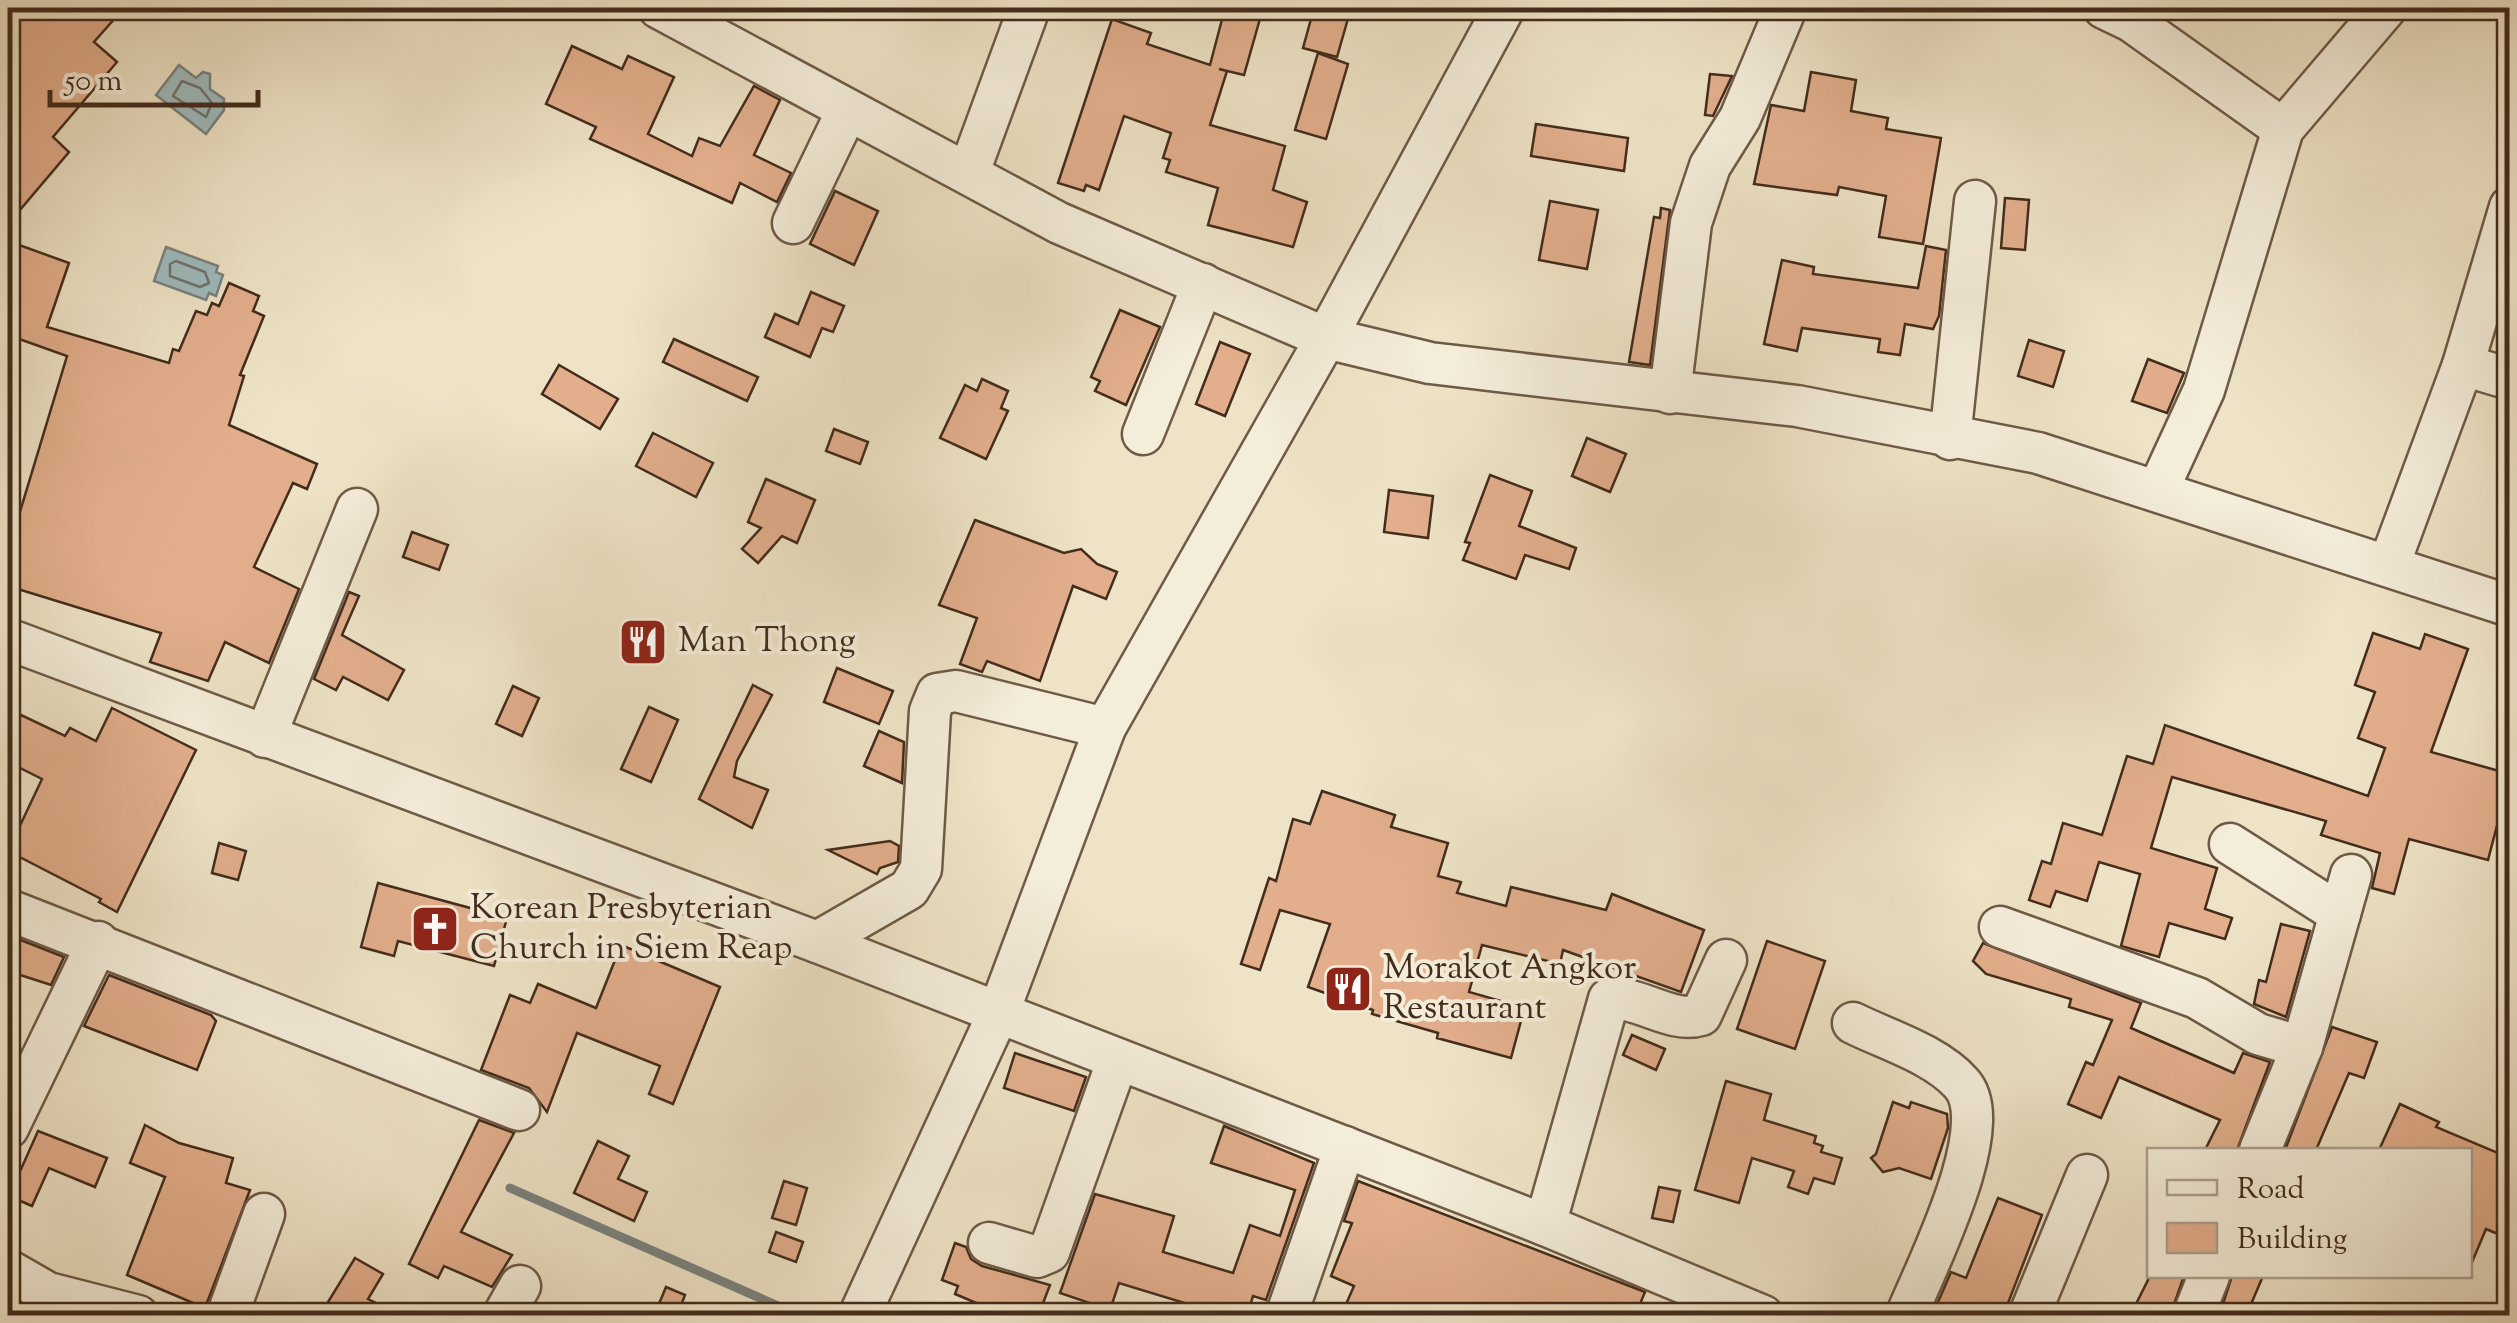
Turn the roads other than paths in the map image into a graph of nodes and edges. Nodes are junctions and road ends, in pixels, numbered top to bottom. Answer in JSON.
{"nodes":[{"id":1,"x":659,"y":8,"type":"edge"},
{"id":2,"x":1504,"y":8,"type":"edge"},
{"id":3,"x":1786,"y":8,"type":"edge"},
{"id":4,"x":2104,"y":8,"type":"edge"},
{"id":5,"x":2386,"y":8,"type":"edge"},
{"id":6,"x":1027,"y":14,"type":"dead end"},
{"id":7,"x":847,"y":111,"type":"junction"},
{"id":8,"x":2283,"y":129,"type":"junction"},
{"id":9,"x":969,"y":172,"type":"junction"},
{"id":10,"x":1974,"y":201,"type":"dead end"},
{"id":11,"x":2510,"y":207,"type":"edge"},
{"id":12,"x":793,"y":223,"type":"dead end"},
{"id":13,"x":1203,"y":284,"type":"junction"},
{"id":14,"x":1326,"y":338,"type":"junction"},
{"id":15,"x":2464,"y":365,"type":"junction"},
{"id":16,"x":2510,"y":378,"type":"edge"},
{"id":17,"x":1670,"y":393,"type":"junction"},
{"id":18,"x":1143,"y":434,"type":"dead end"},
{"id":19,"x":1950,"y":439,"type":"junction"},
{"id":20,"x":2158,"y":490,"type":"junction"},
{"id":21,"x":357,"y":509,"type":"dead end"},
{"id":22,"x":2389,"y":565,"type":"junction"},
{"id":23,"x":2510,"y":606,"type":"edge"},
{"id":24,"x":8,"y":639,"type":"edge"},
{"id":25,"x":1104,"y":728,"type":"junction"},
{"id":26,"x":265,"y":737,"type":"junction"},
{"id":27,"x":2230,"y":844,"type":"dead end"},
{"id":28,"x":2351,"y":874,"type":"dead end"},
{"id":29,"x":14,"y":912,"type":"dead end"},
{"id":30,"x":2340,"y":914,"type":"junction"},
{"id":31,"x":2000,"y":927,"type":"dead end"},
{"id":32,"x":98,"y":942,"type":"junction"},
{"id":33,"x":817,"y":942,"type":"junction"},
{"id":34,"x":1726,"y":960,"type":"dead end"},
{"id":35,"x":998,"y":1014,"type":"junction"},
{"id":36,"x":1853,"y":1023,"type":"dead end"},
{"id":37,"x":2302,"y":1047,"type":"junction"},
{"id":38,"x":1116,"y":1062,"type":"junction"},
{"id":39,"x":519,"y":1110,"type":"dead end"},
{"id":40,"x":8,"y":1128,"type":"edge"},
{"id":41,"x":1345,"y":1146,"type":"junction"},
{"id":42,"x":2261,"y":1148,"type":"edge"},
{"id":43,"x":2087,"y":1176,"type":"dead end"},
{"id":44,"x":264,"y":1214,"type":"dead end"},
{"id":45,"x":1545,"y":1225,"type":"junction"},
{"id":46,"x":989,"y":1243,"type":"dead end"},
{"id":47,"x":8,"y":1270,"type":"edge"},
{"id":48,"x":2208,"y":1278,"type":"edge"},
{"id":49,"x":138,"y":1316,"type":"edge"},
{"id":50,"x":227,"y":1316,"type":"edge"},
{"id":51,"x":859,"y":1316,"type":"edge"},
{"id":52,"x":1286,"y":1316,"type":"edge"},
{"id":53,"x":1763,"y":1316,"type":"edge"},
{"id":54,"x":1906,"y":1316,"type":"edge"},
{"id":55,"x":2029,"y":1316,"type":"edge"},
{"id":56,"x":2193,"y":1316,"type":"edge"}],
"edges":[{"from":1,"to":7,"type":"street"},
{"from":2,"to":14,"type":"street"},
{"from":3,"to":17,"type":"street"},
{"from":4,"to":8,"type":"street"},
{"from":5,"to":8,"type":"street"},
{"from":6,"to":9,"type":"street"},
{"from":7,"to":9,"type":"street"},
{"from":7,"to":12,"type":"street"},
{"from":8,"to":20,"type":"street"},
{"from":9,"to":13,"type":"street"},
{"from":10,"to":19,"type":"street"},
{"from":11,"to":15,"type":"street"},
{"from":13,"to":14,"type":"street"},
{"from":13,"to":18,"type":"street"},
{"from":14,"to":17,"type":"street"},
{"from":14,"to":25,"type":"street"},
{"from":15,"to":16,"type":"street"},
{"from":15,"to":22,"type":"street"},
{"from":17,"to":19,"type":"street"},
{"from":19,"to":20,"type":"street"},
{"from":20,"to":22,"type":"street"},
{"from":21,"to":26,"type":"street"},
{"from":22,"to":23,"type":"street"},
{"from":24,"to":26,"type":"street"},
{"from":25,"to":33,"type":"street"},
{"from":25,"to":35,"type":"street"},
{"from":26,"to":33,"type":"street"},
{"from":27,"to":30,"type":"street"},
{"from":28,"to":30,"type":"street"},
{"from":29,"to":32,"type":"street"},
{"from":30,"to":37,"type":"street"},
{"from":31,"to":37,"type":"street"},
{"from":32,"to":39,"type":"street"},
{"from":32,"to":40,"type":"street"},
{"from":33,"to":35,"type":"street"},
{"from":34,"to":45,"type":"street"},
{"from":35,"to":38,"type":"street"},
{"from":35,"to":51,"type":"street"},
{"from":36,"to":54,"type":"street"},
{"from":37,"to":42,"type":"street"},
{"from":38,"to":41,"type":"street"},
{"from":38,"to":46,"type":"street"},
{"from":41,"to":45,"type":"street"},
{"from":41,"to":52,"type":"street"},
{"from":43,"to":55,"type":"street"},
{"from":44,"to":50,"type":"street"},
{"from":45,"to":53,"type":"street"},
{"from":47,"to":49,"type":"street"},
{"from":48,"to":56,"type":"street"}]}
